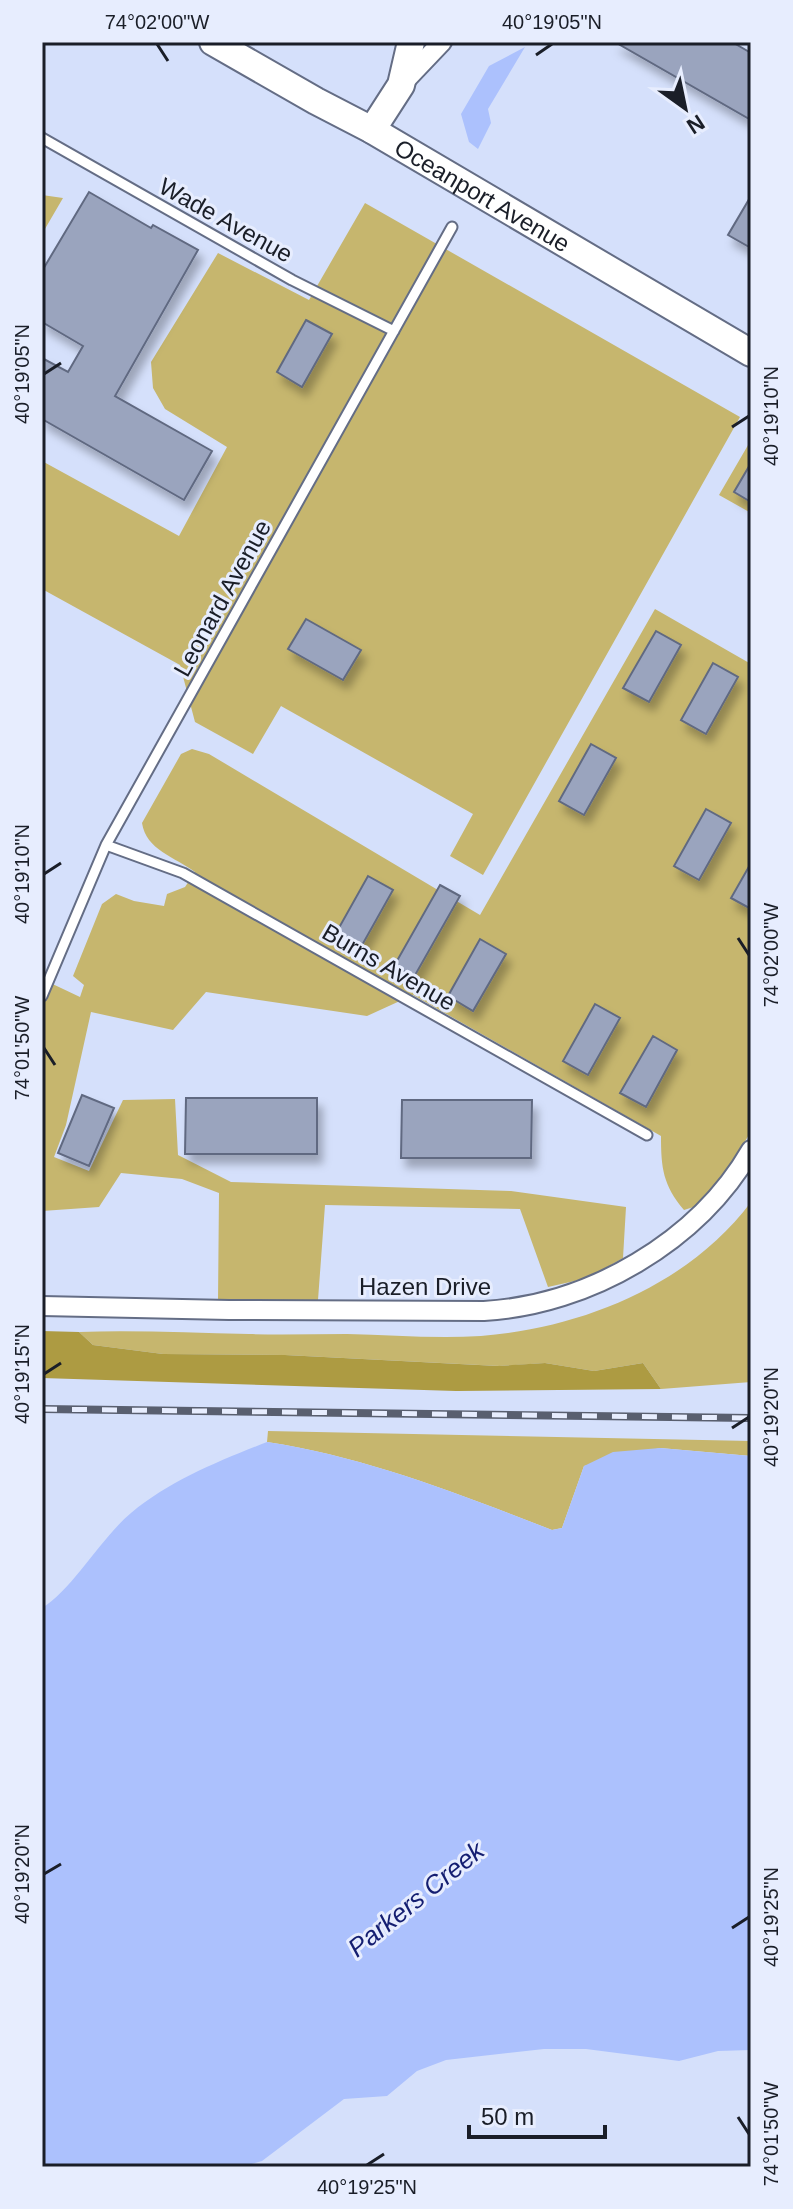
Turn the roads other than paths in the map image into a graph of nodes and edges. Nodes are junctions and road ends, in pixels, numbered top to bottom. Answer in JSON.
{"nodes":[{"id":1,"x":213,"y":42,"type":"edge"},
{"id":2,"x":411,"y":42,"type":"edge"},
{"id":3,"x":442,"y":42,"type":"edge"},
{"id":4,"x":401,"y":85,"type":"junction"},
{"id":5,"x":372,"y":130,"type":"junction"},
{"id":6,"x":42,"y":138,"type":"edge"},
{"id":7,"x":452,"y":227,"type":"dead end"},
{"id":8,"x":394,"y":331,"type":"junction"},
{"id":9,"x":751,"y":353,"type":"edge"},
{"id":10,"x":106,"y":845,"type":"junction"},
{"id":11,"x":42,"y":996,"type":"edge"},
{"id":12,"x":647,"y":1135,"type":"dead end"},
{"id":13,"x":751,"y":1150,"type":"edge"},
{"id":14,"x":42,"y":1306,"type":"edge"}],
"edges":[{"from":1,"to":5,"type":"main road","name":"Oceanport Avenue"},
{"from":2,"to":4,"type":"main road"},
{"from":3,"to":4,"type":"street"},
{"from":4,"to":5,"type":"main road"},
{"from":5,"to":9,"type":"main road","name":"Oceanport Avenue"},
{"from":6,"to":8,"type":"lane","name":"Wade Avenue"},
{"from":7,"to":8,"type":"lane","name":"Leonard Avenue"},
{"from":8,"to":10,"type":"lane","name":"Leonard Avenue"},
{"from":10,"to":11,"type":"lane","name":"Leonard Avenue"},
{"from":10,"to":12,"type":"lane","name":"Burns Avenue"},
{"from":13,"to":14,"type":"street","name":"Hazen Drive"}]}
